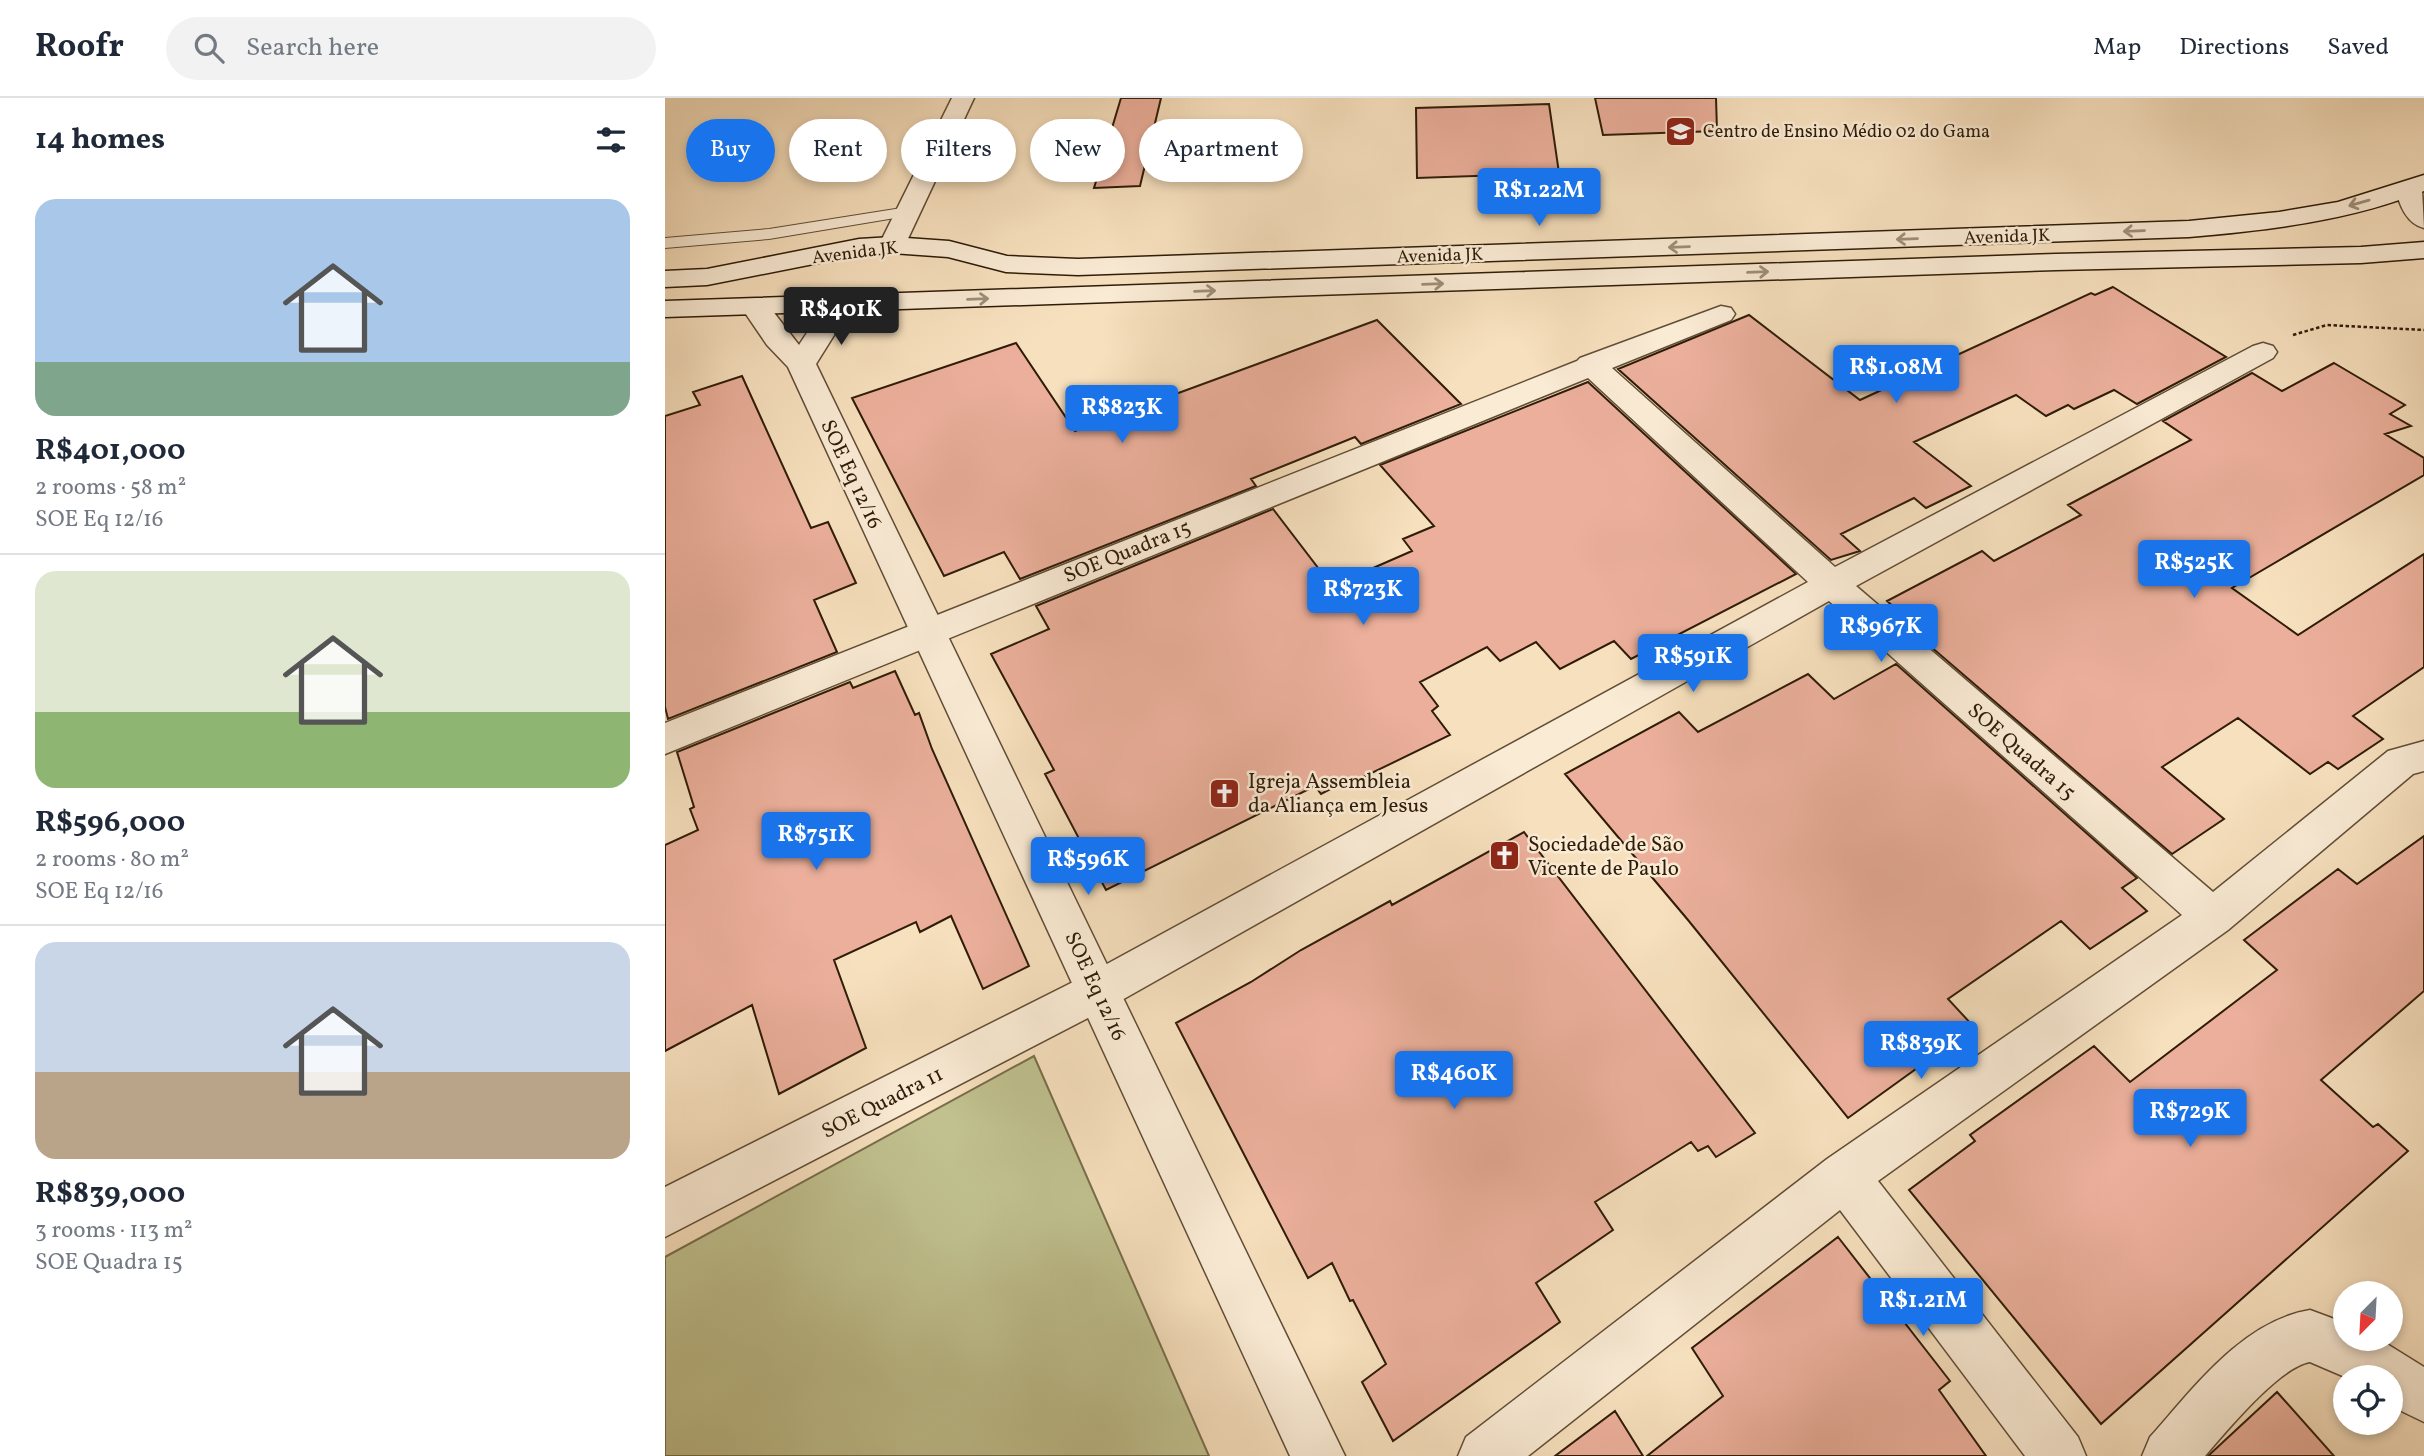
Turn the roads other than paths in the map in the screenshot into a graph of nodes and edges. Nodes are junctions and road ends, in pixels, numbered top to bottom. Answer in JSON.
{"nodes":[{"id":1,"x":963,"y":98,"type":"edge"},
{"id":2,"x":2416,"y":185,"type":"edge"},
{"id":3,"x":908,"y":212,"type":"junction"},
{"id":4,"x":2424,"y":220,"type":"edge"},
{"id":5,"x":665,"y":243,"type":"edge"},
{"id":6,"x":892,"y":244,"type":"junction"},
{"id":7,"x":949,"y":249,"type":"junction"},
{"id":8,"x":2424,"y":250,"type":"edge"},
{"id":9,"x":665,"y":279,"type":"edge"},
{"id":10,"x":904,"y":302,"type":"junction"},
{"id":11,"x":848,"y":305,"type":"junction"},
{"id":12,"x":755,"y":307,"type":"junction"},
{"id":13,"x":665,"y":309,"type":"edge"},
{"id":14,"x":1721,"y":314,"type":"dead end"},
{"id":15,"x":2263,"y":352,"type":"road end"},
{"id":16,"x":801,"y":364,"type":"junction"},
{"id":17,"x":1590,"y":365,"type":"junction"},
{"id":18,"x":1832,"y":584,"type":"junction"},
{"id":19,"x":927,"y":632,"type":"junction"},
{"id":20,"x":665,"y":739,"type":"edge"},
{"id":21,"x":2424,"y":756,"type":"edge"},
{"id":22,"x":2213,"y":917,"type":"junction"},
{"id":23,"x":1098,"y":991,"type":"junction"},
{"id":24,"x":1844,"y":1176,"type":"junction"},
{"id":25,"x":665,"y":1213,"type":"edge"},
{"id":26,"x":2424,"y":1396,"type":"edge"},
{"id":27,"x":1318,"y":1456,"type":"edge"},
{"id":28,"x":1485,"y":1456,"type":"edge"},
{"id":29,"x":2059,"y":1456,"type":"edge"},
{"id":30,"x":2169,"y":1456,"type":"edge"}],
"edges":[{"from":1,"to":3,"type":"street"},
{"from":2,"to":4,"type":"street"},
{"from":2,"to":7,"type":"street","name":"Avenida JK","one_way":true},
{"from":3,"to":5,"type":"lane"},
{"from":3,"to":6,"type":"street"},
{"from":6,"to":7,"type":"street","name":"Avenida JK"},
{"from":6,"to":9,"type":"street","name":"Avenida JK"},
{"from":7,"to":10,"type":"street"},
{"from":10,"to":8,"type":"street","name":"Avenida JK","one_way":true},
{"from":10,"to":11,"type":"street","name":"Avenida JK"},
{"from":11,"to":12,"type":"street","name":"Avenida JK"},
{"from":11,"to":16,"type":"street"},
{"from":12,"to":13,"type":"street","name":"Avenida JK"},
{"from":12,"to":16,"type":"street","name":"SOE Eq 12/16"},
{"from":14,"to":17,"type":"street","name":"SOE Quadra 15"},
{"from":15,"to":18,"type":"street"},
{"from":16,"to":19,"type":"street","name":"SOE Eq 12/16"},
{"from":17,"to":18,"type":"street","name":"SOE Quadra 15"},
{"from":17,"to":19,"type":"street","name":"SOE Quadra 15"},
{"from":18,"to":22,"type":"street","name":"SOE Quadra 15"},
{"from":18,"to":23,"type":"street"},
{"from":19,"to":20,"type":"street","name":"SOE Quadra 15"},
{"from":19,"to":23,"type":"street","name":"SOE Eq 12/16"},
{"from":21,"to":22,"type":"street"},
{"from":22,"to":24,"type":"street"},
{"from":23,"to":25,"type":"street","name":"SOE Quadra 11"},
{"from":23,"to":27,"type":"street","name":"SOE Eq 12/16"},
{"from":24,"to":28,"type":"street"},
{"from":24,"to":29,"type":"street"},
{"from":26,"to":30,"type":"street"}]}
